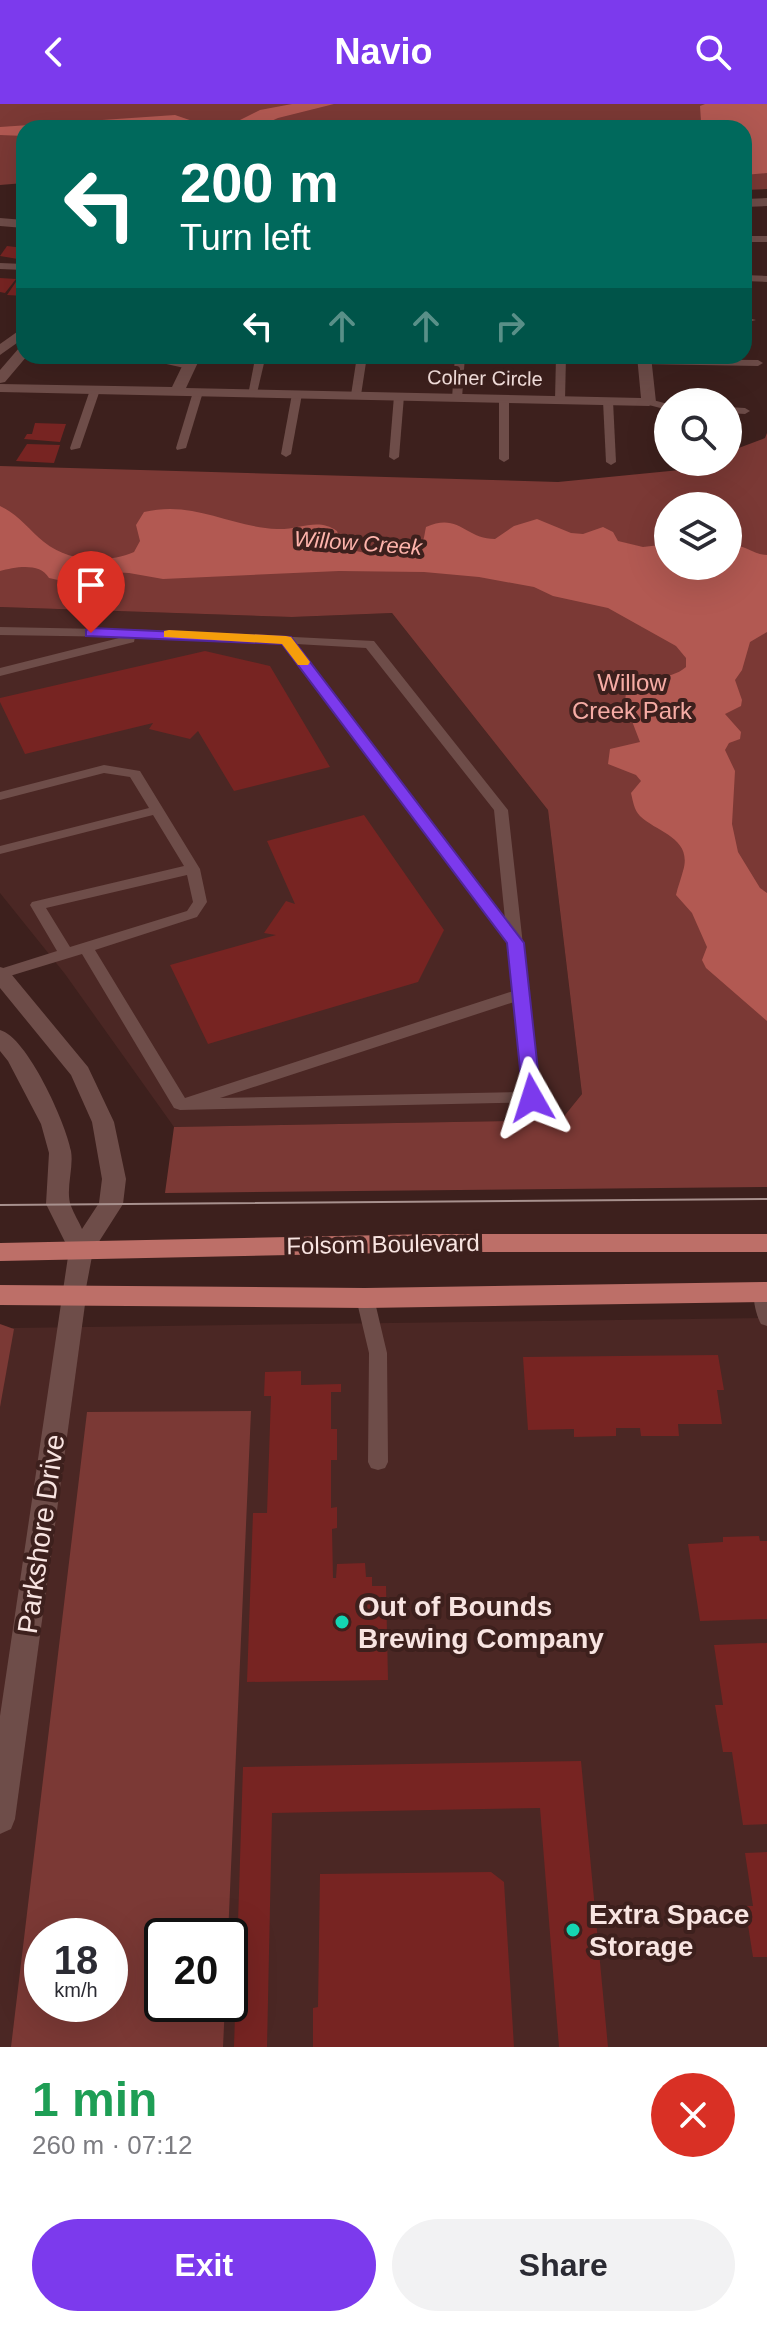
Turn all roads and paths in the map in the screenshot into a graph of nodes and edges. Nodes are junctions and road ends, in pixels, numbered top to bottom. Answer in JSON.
{"nodes":[{"id":1,"x":16,"y":338,"type":"edge"},
{"id":2,"x":0,"y":351,"type":"edge"},
{"id":3,"x":16,"y":360,"type":"edge"},
{"id":4,"x":752,"y":363,"type":"edge"},
{"id":5,"x":758,"y":363,"type":"dead end"},
{"id":6,"x":190,"y":364,"type":"edge"},
{"id":7,"x":259,"y":364,"type":"edge"},
{"id":8,"x":361,"y":364,"type":"edge"},
{"id":9,"x":459,"y":364,"type":"edge"},
{"id":10,"x":561,"y":364,"type":"edge"},
{"id":11,"x":645,"y":364,"type":"edge"},
{"id":12,"x":0,"y":379,"type":"edge"},
{"id":13,"x":0,"y":388,"type":"edge"},
{"id":14,"x":95,"y":390,"type":"junction"},
{"id":15,"x":177,"y":391,"type":"junction"},
{"id":16,"x":198,"y":392,"type":"junction"},
{"id":17,"x":252,"y":393,"type":"junction"},
{"id":18,"x":297,"y":394,"type":"junction"},
{"id":19,"x":356,"y":395,"type":"junction"},
{"id":20,"x":399,"y":396,"type":"junction"},
{"id":21,"x":457,"y":398,"type":"junction"},
{"id":22,"x":504,"y":399,"type":"junction"},
{"id":23,"x":560,"y":400,"type":"junction"},
{"id":24,"x":608,"y":401,"type":"junction"},
{"id":25,"x":649,"y":402,"type":"junction"},
{"id":26,"x":654,"y":403,"type":"edge"},
{"id":27,"x":742,"y":411,"type":"edge"},
{"id":28,"x":745,"y":411,"type":"dead end"},
{"id":29,"x":75,"y":448,"type":"dead end"},
{"id":30,"x":181,"y":448,"type":"dead end"},
{"id":31,"x":286,"y":454,"type":"dead end"},
{"id":32,"x":394,"y":457,"type":"dead end"},
{"id":33,"x":504,"y":459,"type":"dead end"},
{"id":34,"x":611,"y":462,"type":"dead end"},
{"id":35,"x":0,"y":631,"type":"edge"},
{"id":36,"x":152,"y":634,"type":"junction"},
{"id":37,"x":286,"y":640,"type":"junction"},
{"id":38,"x":0,"y":672,"type":"edge"},
{"id":39,"x":0,"y":796,"type":"edge"},
{"id":40,"x":157,"y":810,"type":"junction"},
{"id":41,"x":0,"y":850,"type":"edge"},
{"id":42,"x":193,"y":869,"type":"junction"},
{"id":43,"x":515,"y":943,"type":"junction"},
{"id":44,"x":85,"y":946,"type":"junction"},
{"id":45,"x":66,"y":953,"type":"junction"},
{"id":46,"x":0,"y":974,"type":"edge"},
{"id":47,"x":521,"y":994,"type":"junction"},
{"id":48,"x":0,"y":1037,"type":"edge"},
{"id":49,"x":180,"y":1104,"type":"junction"},
{"id":50,"x":767,"y":1243,"type":"edge"},
{"id":51,"x":81,"y":1250,"type":"junction"},
{"id":52,"x":0,"y":1252,"type":"edge"},
{"id":53,"x":764,"y":1292,"type":"edge"},
{"id":54,"x":0,"y":1295,"type":"edge"},
{"id":55,"x":74,"y":1297,"type":"junction"},
{"id":56,"x":365,"y":1298,"type":"junction"},
{"id":57,"x":767,"y":1319,"type":"edge"},
{"id":58,"x":378,"y":1462,"type":"dead end"},
{"id":59,"x":0,"y":1819,"type":"edge"}],
"edges":[{"from":1,"to":2,"type":"street"},
{"from":3,"to":12,"type":"street"},
{"from":4,"to":5,"type":"lane"},
{"from":6,"to":15,"type":"street"},
{"from":7,"to":17,"type":"lane"},
{"from":8,"to":19,"type":"lane"},
{"from":9,"to":21,"type":"lane"},
{"from":10,"to":23,"type":"lane"},
{"from":11,"to":25,"type":"street"},
{"from":13,"to":14,"type":"street","name":"Colner Circle"},
{"from":14,"to":15,"type":"street","name":"Colner Circle"},
{"from":14,"to":29,"type":"lane"},
{"from":15,"to":16,"type":"street","name":"Colner Circle"},
{"from":16,"to":17,"type":"street","name":"Colner Circle"},
{"from":16,"to":30,"type":"lane"},
{"from":17,"to":18,"type":"street","name":"Colner Circle"},
{"from":18,"to":19,"type":"street","name":"Colner Circle"},
{"from":18,"to":31,"type":"lane"},
{"from":19,"to":20,"type":"street","name":"Colner Circle"},
{"from":20,"to":21,"type":"street","name":"Colner Circle"},
{"from":20,"to":32,"type":"lane"},
{"from":21,"to":22,"type":"street","name":"Colner Circle"},
{"from":22,"to":23,"type":"street","name":"Colner Circle"},
{"from":22,"to":33,"type":"lane"},
{"from":23,"to":24,"type":"street","name":"Colner Circle"},
{"from":24,"to":25,"type":"street","name":"Colner Circle"},
{"from":24,"to":34,"type":"lane"},
{"from":25,"to":26,"type":"lane"},
{"from":27,"to":28,"type":"lane"},
{"from":35,"to":36,"type":"lane"},
{"from":36,"to":37,"type":"lane"},
{"from":36,"to":38,"type":"lane"},
{"from":37,"to":43,"type":"lane"},
{"from":37,"to":43,"type":"lane"},
{"from":39,"to":40,"type":"lane"},
{"from":40,"to":41,"type":"lane"},
{"from":40,"to":42,"type":"lane"},
{"from":42,"to":44,"type":"lane"},
{"from":42,"to":45,"type":"lane"},
{"from":43,"to":47,"type":"lane"},
{"from":44,"to":45,"type":"lane"},
{"from":44,"to":49,"type":"lane"},
{"from":45,"to":46,"type":"lane"},
{"from":46,"to":51,"type":"street","name":"Parkshore Drive"},
{"from":47,"to":49,"type":"lane"},
{"from":47,"to":49,"type":"lane"},
{"from":48,"to":51,"type":"street"},
{"from":50,"to":51,"type":"main road","name":"Folsom Boulevard"},
{"from":51,"to":52,"type":"main road","name":"Folsom Boulevard"},
{"from":51,"to":55,"type":"street","name":"Parkshore Drive"},
{"from":53,"to":56,"type":"main road"},
{"from":53,"to":57,"type":"lane"},
{"from":54,"to":55,"type":"main road"},
{"from":55,"to":56,"type":"main road"},
{"from":55,"to":59,"type":"street","name":"Parkshore Drive"},
{"from":56,"to":58,"type":"lane"}]}
